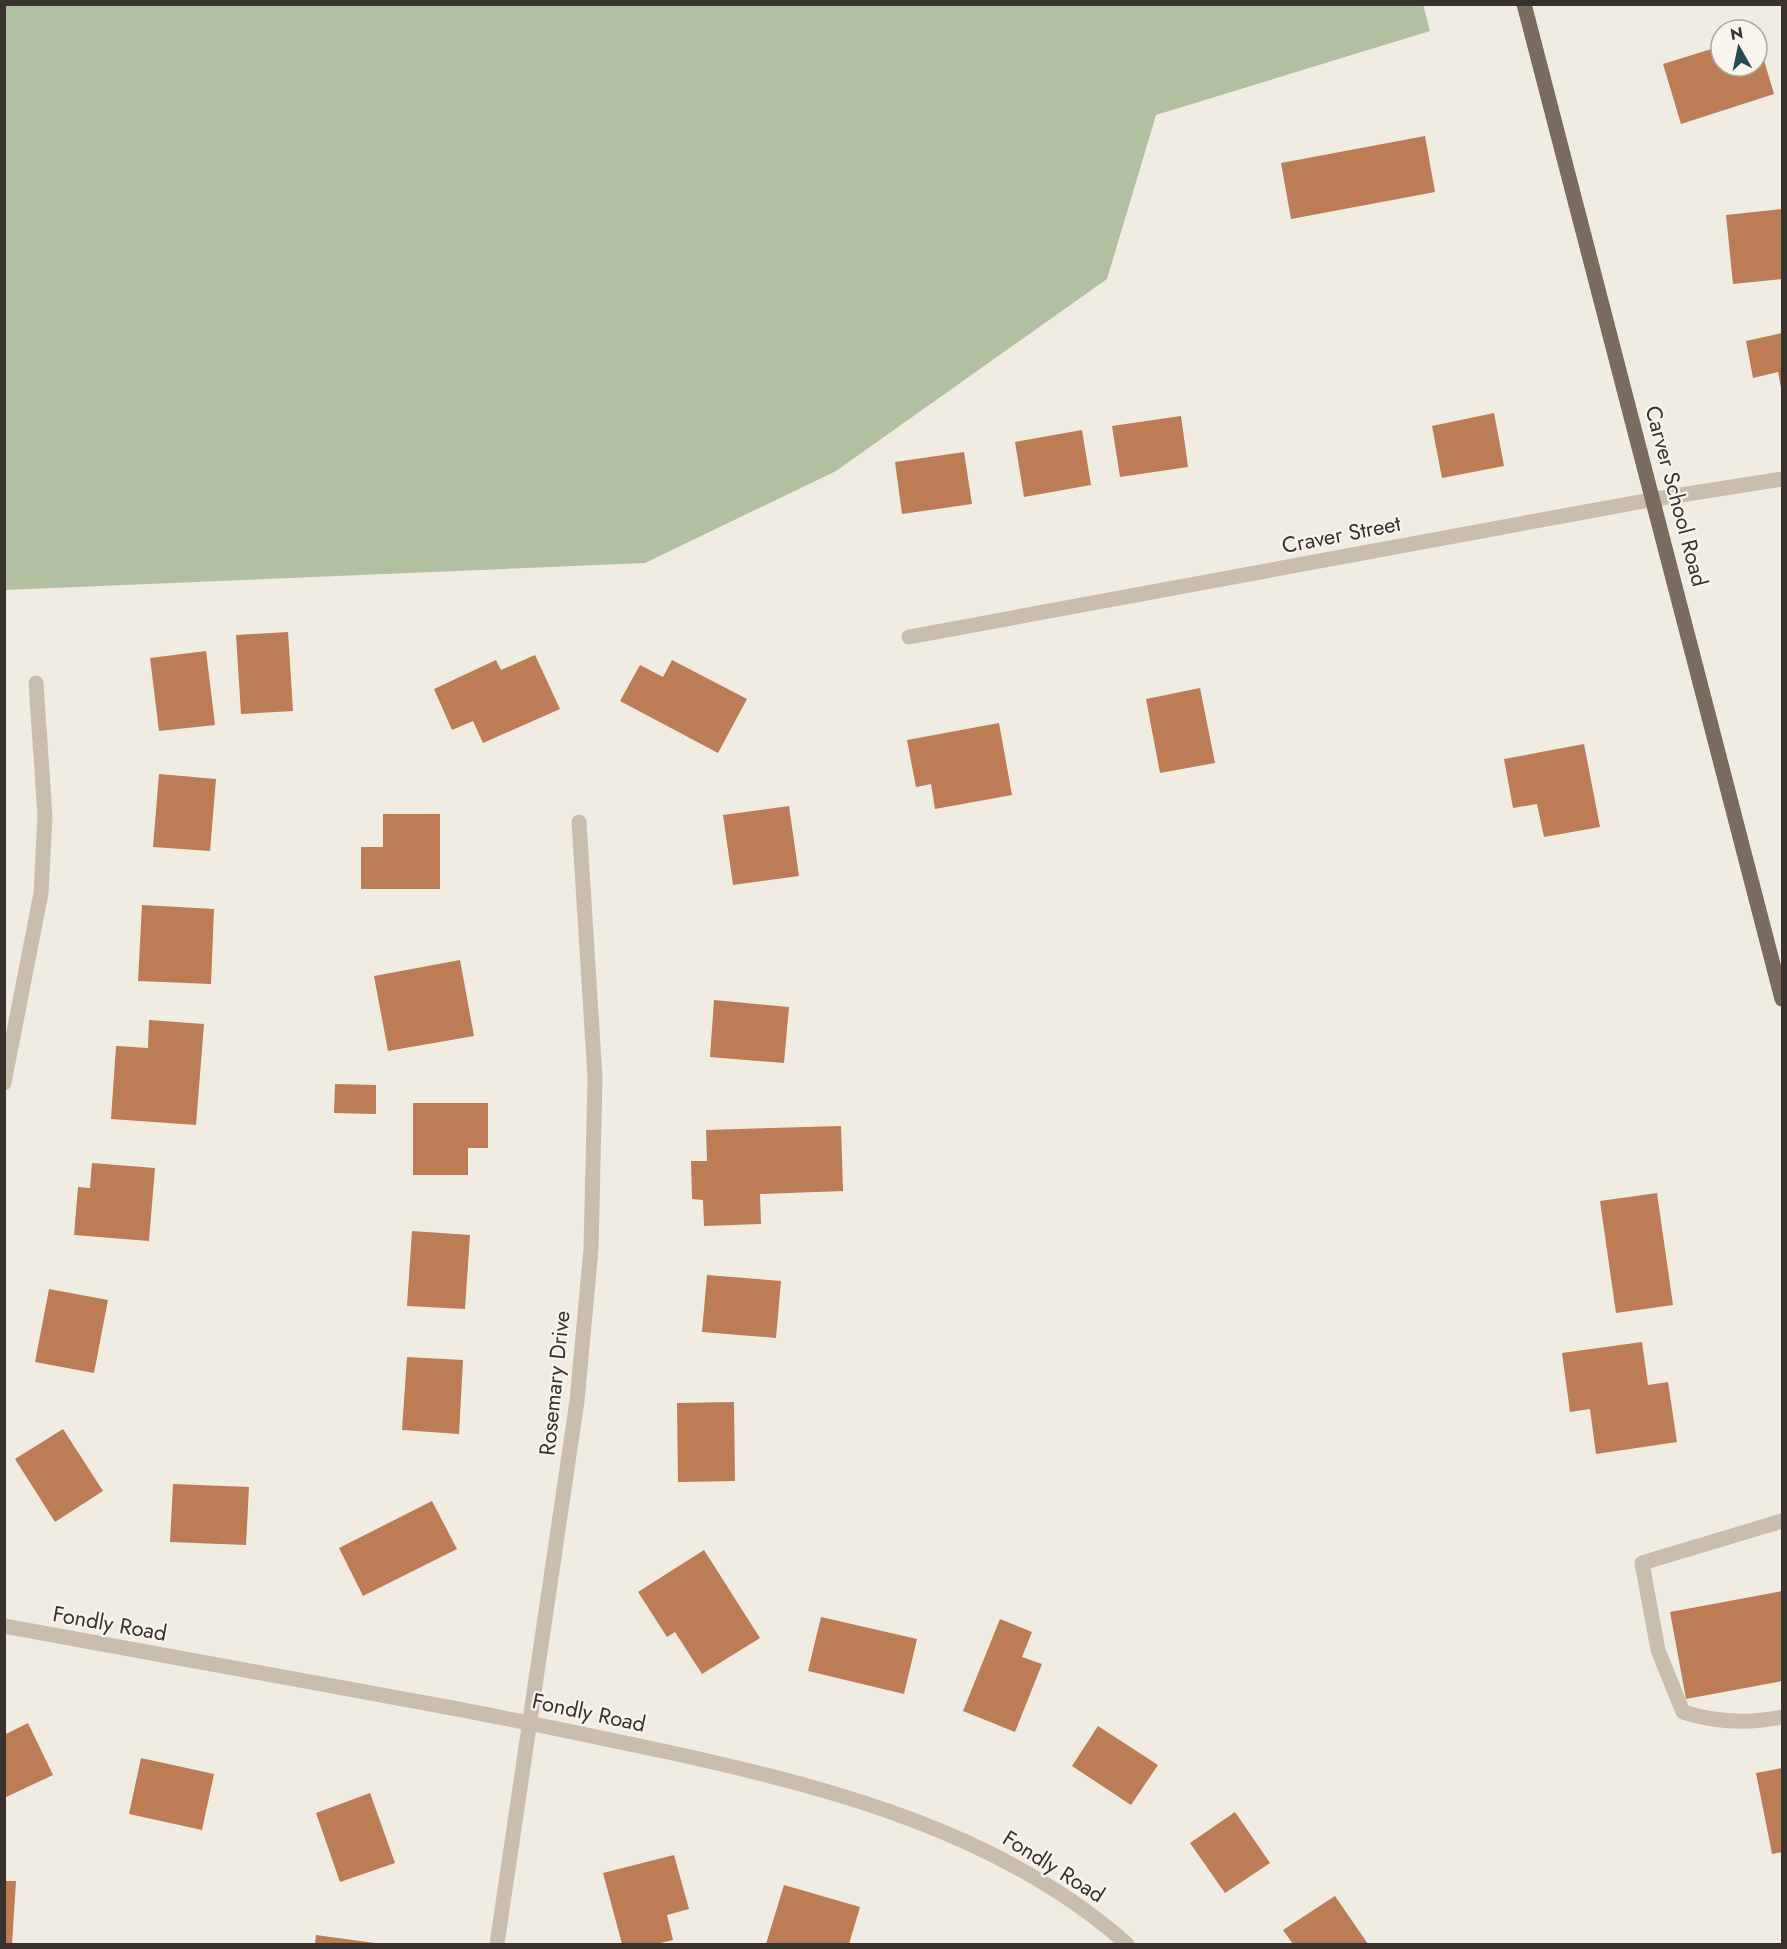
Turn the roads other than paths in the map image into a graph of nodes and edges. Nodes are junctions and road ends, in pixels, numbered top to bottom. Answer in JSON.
{"nodes":[{"id":1,"x":1524,"y":4,"type":"edge"},
{"id":2,"x":1782,"y":479,"type":"edge"},
{"id":3,"x":1655,"y":499,"type":"junction"},
{"id":4,"x":909,"y":637,"type":"dead end"},
{"id":5,"x":36,"y":683,"type":"dead end"},
{"id":6,"x":579,"y":822,"type":"dead end"},
{"id":7,"x":1782,"y":999,"type":"edge"},
{"id":8,"x":4,"y":1083,"type":"edge"},
{"id":9,"x":1782,"y":1521,"type":"edge"},
{"id":10,"x":4,"y":1626,"type":"edge"},
{"id":11,"x":1782,"y":1717,"type":"edge"},
{"id":12,"x":531,"y":1722,"type":"junction"},
{"id":13,"x":497,"y":1944,"type":"edge"},
{"id":14,"x":1126,"y":1944,"type":"edge"}],
"edges":[{"from":1,"to":3,"type":"main road","name":"Carver School Road"},
{"from":2,"to":3,"type":"street","name":"Craver Street"},
{"from":3,"to":4,"type":"street","name":"Craver Street"},
{"from":3,"to":7,"type":"main road","name":"Carver School Road"},
{"from":5,"to":8,"type":"street"},
{"from":6,"to":12,"type":"street","name":"Rosemary Drive"},
{"from":9,"to":11,"type":"street"},
{"from":10,"to":12,"type":"street","name":"Fondly Road"},
{"from":12,"to":13,"type":"street","name":"Rosemary Drive"},
{"from":12,"to":14,"type":"street","name":"Fondly Road"}]}
